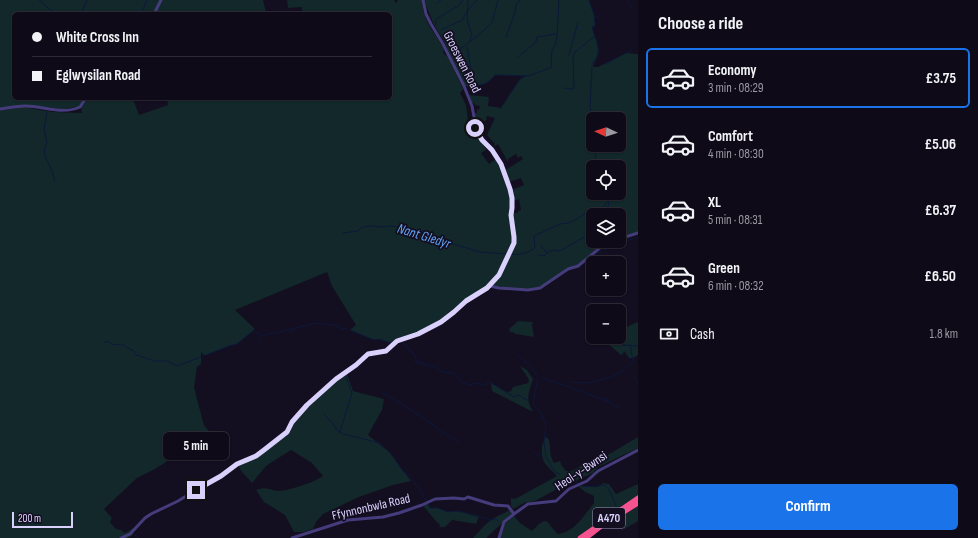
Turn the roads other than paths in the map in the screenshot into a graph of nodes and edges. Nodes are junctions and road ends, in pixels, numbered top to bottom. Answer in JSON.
{"nodes":[{"id":1,"x":161,"y":0,"type":"edge"},
{"id":2,"x":423,"y":0,"type":"edge"},
{"id":3,"x":155,"y":12,"type":"edge"},
{"id":4,"x":85,"y":100,"type":"edge"},
{"id":5,"x":0,"y":109,"type":"edge"},
{"id":6,"x":638,"y":233,"type":"edge"},
{"id":7,"x":626,"y":237,"type":"edge"},
{"id":8,"x":600,"y":248,"type":"edge"},
{"id":9,"x":490,"y":286,"type":"junction"},
{"id":10,"x":638,"y":450,"type":"edge"},
{"id":11,"x":638,"y":498,"type":"edge"},
{"id":12,"x":638,"y":503,"type":"edge"},
{"id":13,"x":514,"y":514,"type":"junction"},
{"id":14,"x":121,"y":538,"type":"edge"},
{"id":15,"x":292,"y":538,"type":"edge"},
{"id":16,"x":499,"y":538,"type":"edge"},
{"id":17,"x":580,"y":538,"type":"edge"},
{"id":18,"x":586,"y":538,"type":"edge"}],
"edges":[{"from":1,"to":3,"type":"street"},
{"from":2,"to":9,"type":"street","name":"Groeswen Road"},
{"from":4,"to":5,"type":"street"},
{"from":6,"to":7,"type":"street"},
{"from":8,"to":9,"type":"street"},
{"from":9,"to":14,"type":"street"},
{"from":10,"to":13,"type":"street","name":"Heol-y-Bwnsi"},
{"from":11,"to":17,"type":"highway","number":"A470"},
{"from":12,"to":18,"type":"highway","number":"A470"},
{"from":13,"to":15,"type":"street","name":"Ffynnonbwla Road"},
{"from":13,"to":16,"type":"street"}]}
